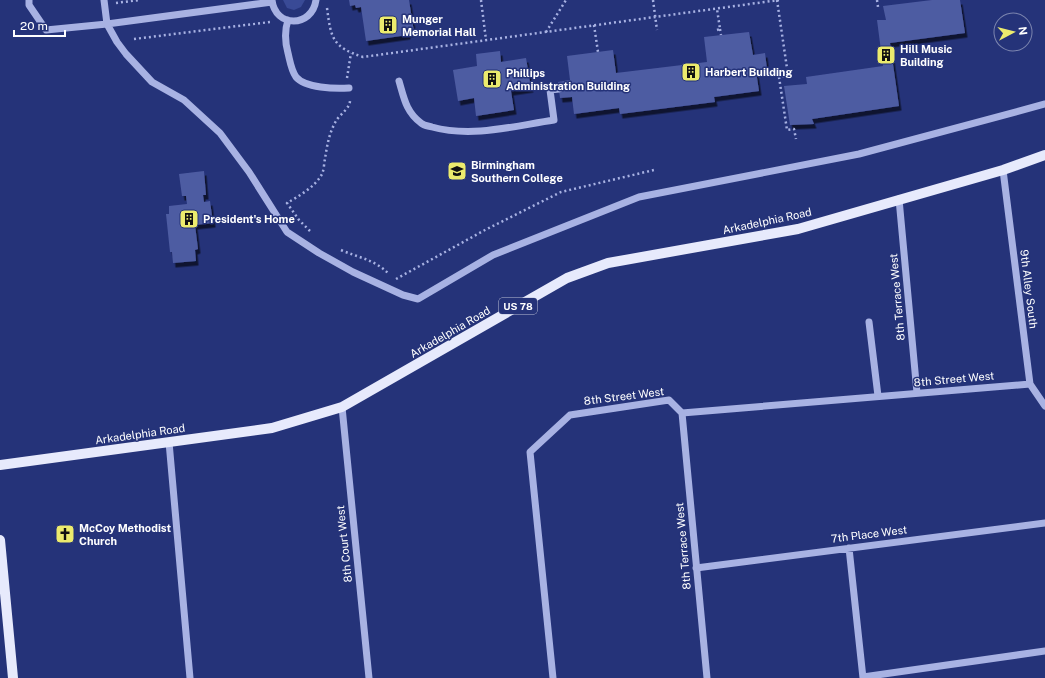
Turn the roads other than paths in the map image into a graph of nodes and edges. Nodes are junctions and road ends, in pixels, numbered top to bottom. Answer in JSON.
{"nodes":[{"id":1,"x":29,"y":0,"type":"edge"},
{"id":2,"x":104,"y":0,"type":"edge"},
{"id":3,"x":316,"y":0,"type":"edge"},
{"id":4,"x":272,"y":1,"type":"edge"},
{"id":5,"x":288,"y":20,"type":"junction"},
{"id":6,"x":107,"y":24,"type":"junction"},
{"id":7,"x":399,"y":81,"type":"dead end"},
{"id":8,"x":349,"y":88,"type":"road end"},
{"id":9,"x":559,"y":89,"type":"dead end"},
{"id":10,"x":1045,"y":104,"type":"edge"},
{"id":11,"x":1045,"y":155,"type":"edge"},
{"id":12,"x":1002,"y":170,"type":"junction"},
{"id":13,"x":899,"y":199,"type":"junction"},
{"id":14,"x":869,"y":322,"type":"dead end"},
{"id":15,"x":1030,"y":384,"type":"junction"},
{"id":16,"x":917,"y":393,"type":"junction"},
{"id":17,"x":878,"y":396,"type":"junction"},
{"id":18,"x":1045,"y":406,"type":"edge"},
{"id":19,"x":342,"y":407,"type":"junction"},
{"id":20,"x":682,"y":413,"type":"junction"},
{"id":21,"x":169,"y":442,"type":"junction"},
{"id":22,"x":0,"y":465,"type":"edge"},
{"id":23,"x":1045,"y":523,"type":"edge"},
{"id":24,"x":0,"y":540,"type":"edge"},
{"id":25,"x":849,"y":548,"type":"junction"},
{"id":26,"x":696,"y":568,"type":"junction"},
{"id":27,"x":1045,"y":651,"type":"edge"},
{"id":28,"x":863,"y":677,"type":"edge"},
{"id":29,"x":13,"y":678,"type":"edge"},
{"id":30,"x":190,"y":678,"type":"edge"},
{"id":31,"x":369,"y":678,"type":"edge"},
{"id":32,"x":553,"y":678,"type":"edge"},
{"id":33,"x":706,"y":678,"type":"edge"}],
"edges":[{"from":1,"to":6,"type":"street"},
{"from":2,"to":6,"type":"street"},
{"from":3,"to":5,"type":"street"},
{"from":4,"to":5,"type":"street"},
{"from":4,"to":6,"type":"street"},
{"from":5,"to":8,"type":"street"},
{"from":6,"to":10,"type":"street"},
{"from":7,"to":9,"type":"street"},
{"from":11,"to":12,"type":"main road","name":"Arkadelphia Road","number":"US 78"},
{"from":12,"to":13,"type":"main road","name":"Arkadelphia Road","number":"US 78"},
{"from":12,"to":15,"type":"street","name":"9th Alley South"},
{"from":13,"to":16,"type":"street","name":"8th Terrace West"},
{"from":13,"to":19,"type":"main road","name":"Arkadelphia Road","number":"US 78"},
{"from":14,"to":17,"type":"street"},
{"from":15,"to":16,"type":"street","name":"8th Street West"},
{"from":15,"to":18,"type":"street","name":"9th Alley South"},
{"from":16,"to":17,"type":"street","name":"8th Street West"},
{"from":17,"to":20,"type":"street","name":"8th Street West"},
{"from":19,"to":21,"type":"main road","name":"Arkadelphia Road","number":"US 78"},
{"from":19,"to":31,"type":"street","name":"8th Court West"},
{"from":20,"to":26,"type":"street","name":"8th Terrace West"},
{"from":20,"to":32,"type":"street","name":"8th Street West"},
{"from":21,"to":22,"type":"main road","name":"Arkadelphia Road","number":"US 78"},
{"from":21,"to":30,"type":"street"},
{"from":23,"to":25,"type":"street","name":"7th Place West"},
{"from":24,"to":29,"type":"main road"},
{"from":25,"to":26,"type":"street","name":"7th Place West"},
{"from":25,"to":28,"type":"street"},
{"from":26,"to":33,"type":"street","name":"8th Terrace West"},
{"from":27,"to":28,"type":"street"}]}
